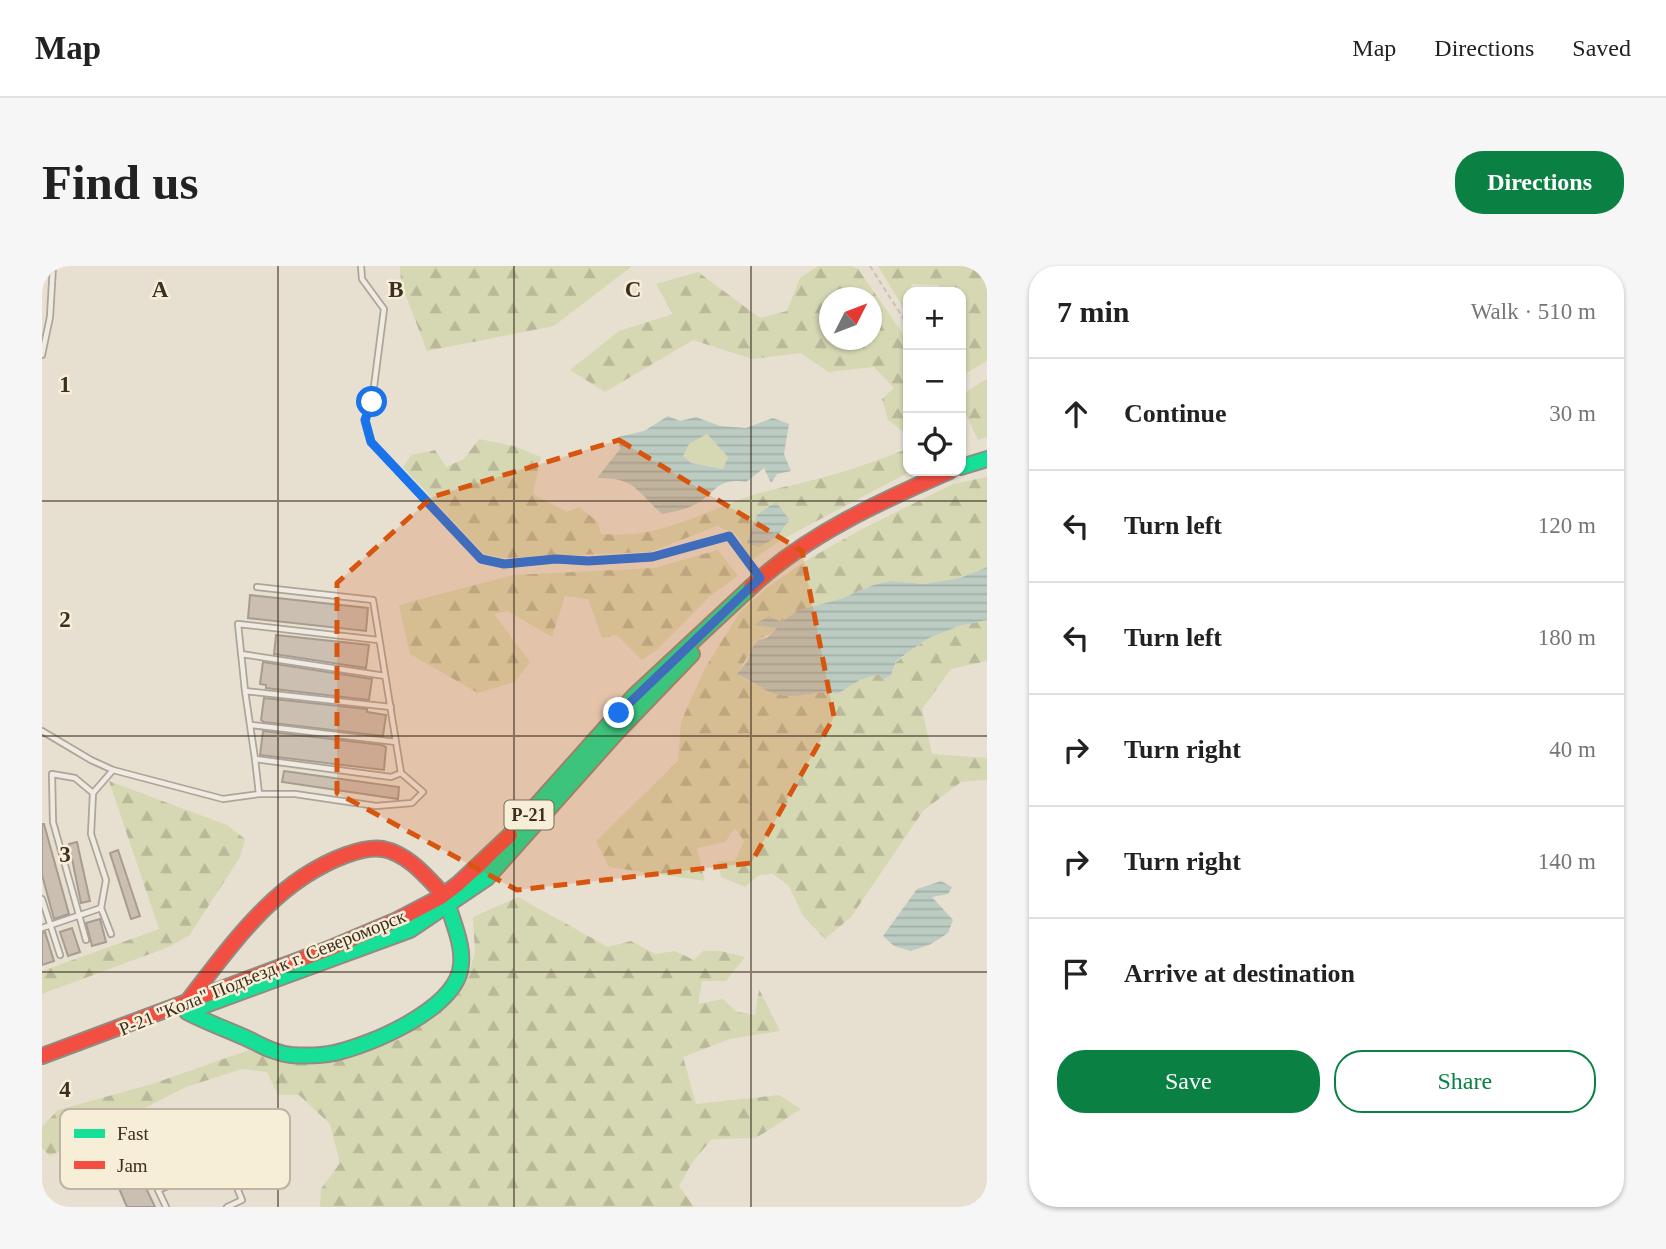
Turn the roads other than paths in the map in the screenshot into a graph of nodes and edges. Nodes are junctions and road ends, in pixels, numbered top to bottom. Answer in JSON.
{"nodes":[{"id":1,"x":52,"y":266,"type":"edge"},
{"id":2,"x":361,"y":266,"type":"edge"},
{"id":3,"x":42,"y":355,"type":"edge"},
{"id":4,"x":987,"y":460,"type":"edge"},
{"id":5,"x":966,"y":466,"type":"edge"},
{"id":6,"x":938,"y":476,"type":"edge"},
{"id":7,"x":784,"y":561,"type":"junction"},
{"id":8,"x":760,"y":578,"type":"junction"},
{"id":9,"x":257,"y":587,"type":"dead end"},
{"id":10,"x":378,"y":640,"type":"junction"},
{"id":11,"x":241,"y":654,"type":"junction"},
{"id":12,"x":385,"y":676,"type":"junction"},
{"id":13,"x":245,"y":691,"type":"junction"},
{"id":14,"x":391,"y":707,"type":"junction"},
{"id":15,"x":251,"y":725,"type":"junction"},
{"id":16,"x":42,"y":731,"type":"edge"},
{"id":17,"x":396,"y":742,"type":"junction"},
{"id":18,"x":255,"y":759,"type":"junction"},
{"id":19,"x":113,"y":770,"type":"junction"},
{"id":20,"x":401,"y":773,"type":"junction"},
{"id":21,"x":93,"y":793,"type":"junction"},
{"id":22,"x":259,"y":794,"type":"junction"},
{"id":23,"x":442,"y":893,"type":"dead end"},
{"id":24,"x":42,"y":899,"type":"edge"},
{"id":25,"x":101,"y":908,"type":"junction"},
{"id":26,"x":449,"y":908,"type":"dead end"},
{"id":27,"x":80,"y":915,"type":"junction"},
{"id":28,"x":51,"y":926,"type":"junction"},
{"id":29,"x":42,"y":928,"type":"edge"},
{"id":30,"x":111,"y":934,"type":"dead end"},
{"id":31,"x":86,"y":940,"type":"dead end"},
{"id":32,"x":60,"y":955,"type":"dead end"},
{"id":33,"x":186,"y":1008,"type":"junction"},
{"id":34,"x":42,"y":1056,"type":"edge"},
{"id":35,"x":42,"y":1064,"type":"edge"},
{"id":36,"x":161,"y":1189,"type":"edge"},
{"id":37,"x":238,"y":1189,"type":"edge"},
{"id":38,"x":166,"y":1207,"type":"edge"},
{"id":39,"x":227,"y":1207,"type":"edge"}],
"edges":[{"from":1,"to":3,"type":"lane"},
{"from":2,"to":8,"type":"lane"},
{"from":4,"to":5,"type":"main road"},
{"from":6,"to":7,"type":"main road","name":"Р-21 \"Кола\" Подъезд к г. Североморск","number":"Р-21"},
{"from":7,"to":8,"type":"main road","name":"Р-21 \"Кола\" Подъезд к г. Североморск","number":"Р-21"},
{"from":7,"to":33,"type":"main road"},
{"from":8,"to":33,"type":"main road","name":"Р-21 \"Кола\" Подъезд к г. Североморск","number":"Р-21"},
{"from":9,"to":10,"type":"lane"},
{"from":10,"to":11,"type":"lane"},
{"from":10,"to":12,"type":"lane"},
{"from":11,"to":12,"type":"lane"},
{"from":11,"to":13,"type":"lane"},
{"from":12,"to":14,"type":"lane"},
{"from":13,"to":14,"type":"lane"},
{"from":13,"to":15,"type":"lane"},
{"from":14,"to":17,"type":"lane"},
{"from":15,"to":17,"type":"lane"},
{"from":15,"to":18,"type":"lane"},
{"from":16,"to":19,"type":"lane"},
{"from":17,"to":20,"type":"lane"},
{"from":18,"to":20,"type":"lane"},
{"from":18,"to":22,"type":"lane"},
{"from":19,"to":21,"type":"lane"},
{"from":19,"to":22,"type":"lane"},
{"from":20,"to":22,"type":"lane"},
{"from":21,"to":25,"type":"lane"},
{"from":21,"to":27,"type":"lane"},
{"from":23,"to":33,"type":"main road"},
{"from":24,"to":28,"type":"lane"},
{"from":25,"to":27,"type":"lane"},
{"from":25,"to":30,"type":"lane"},
{"from":26,"to":33,"type":"main road"},
{"from":27,"to":28,"type":"lane"},
{"from":27,"to":31,"type":"lane"},
{"from":28,"to":29,"type":"lane"},
{"from":28,"to":32,"type":"lane"},
{"from":33,"to":34,"type":"main road","name":"Р-21 \"Кола\" Подъезд к г. Североморск","number":"Р-21"},
{"from":33,"to":35,"type":"main road"},
{"from":36,"to":38,"type":"lane"},
{"from":37,"to":39,"type":"lane"}]}
